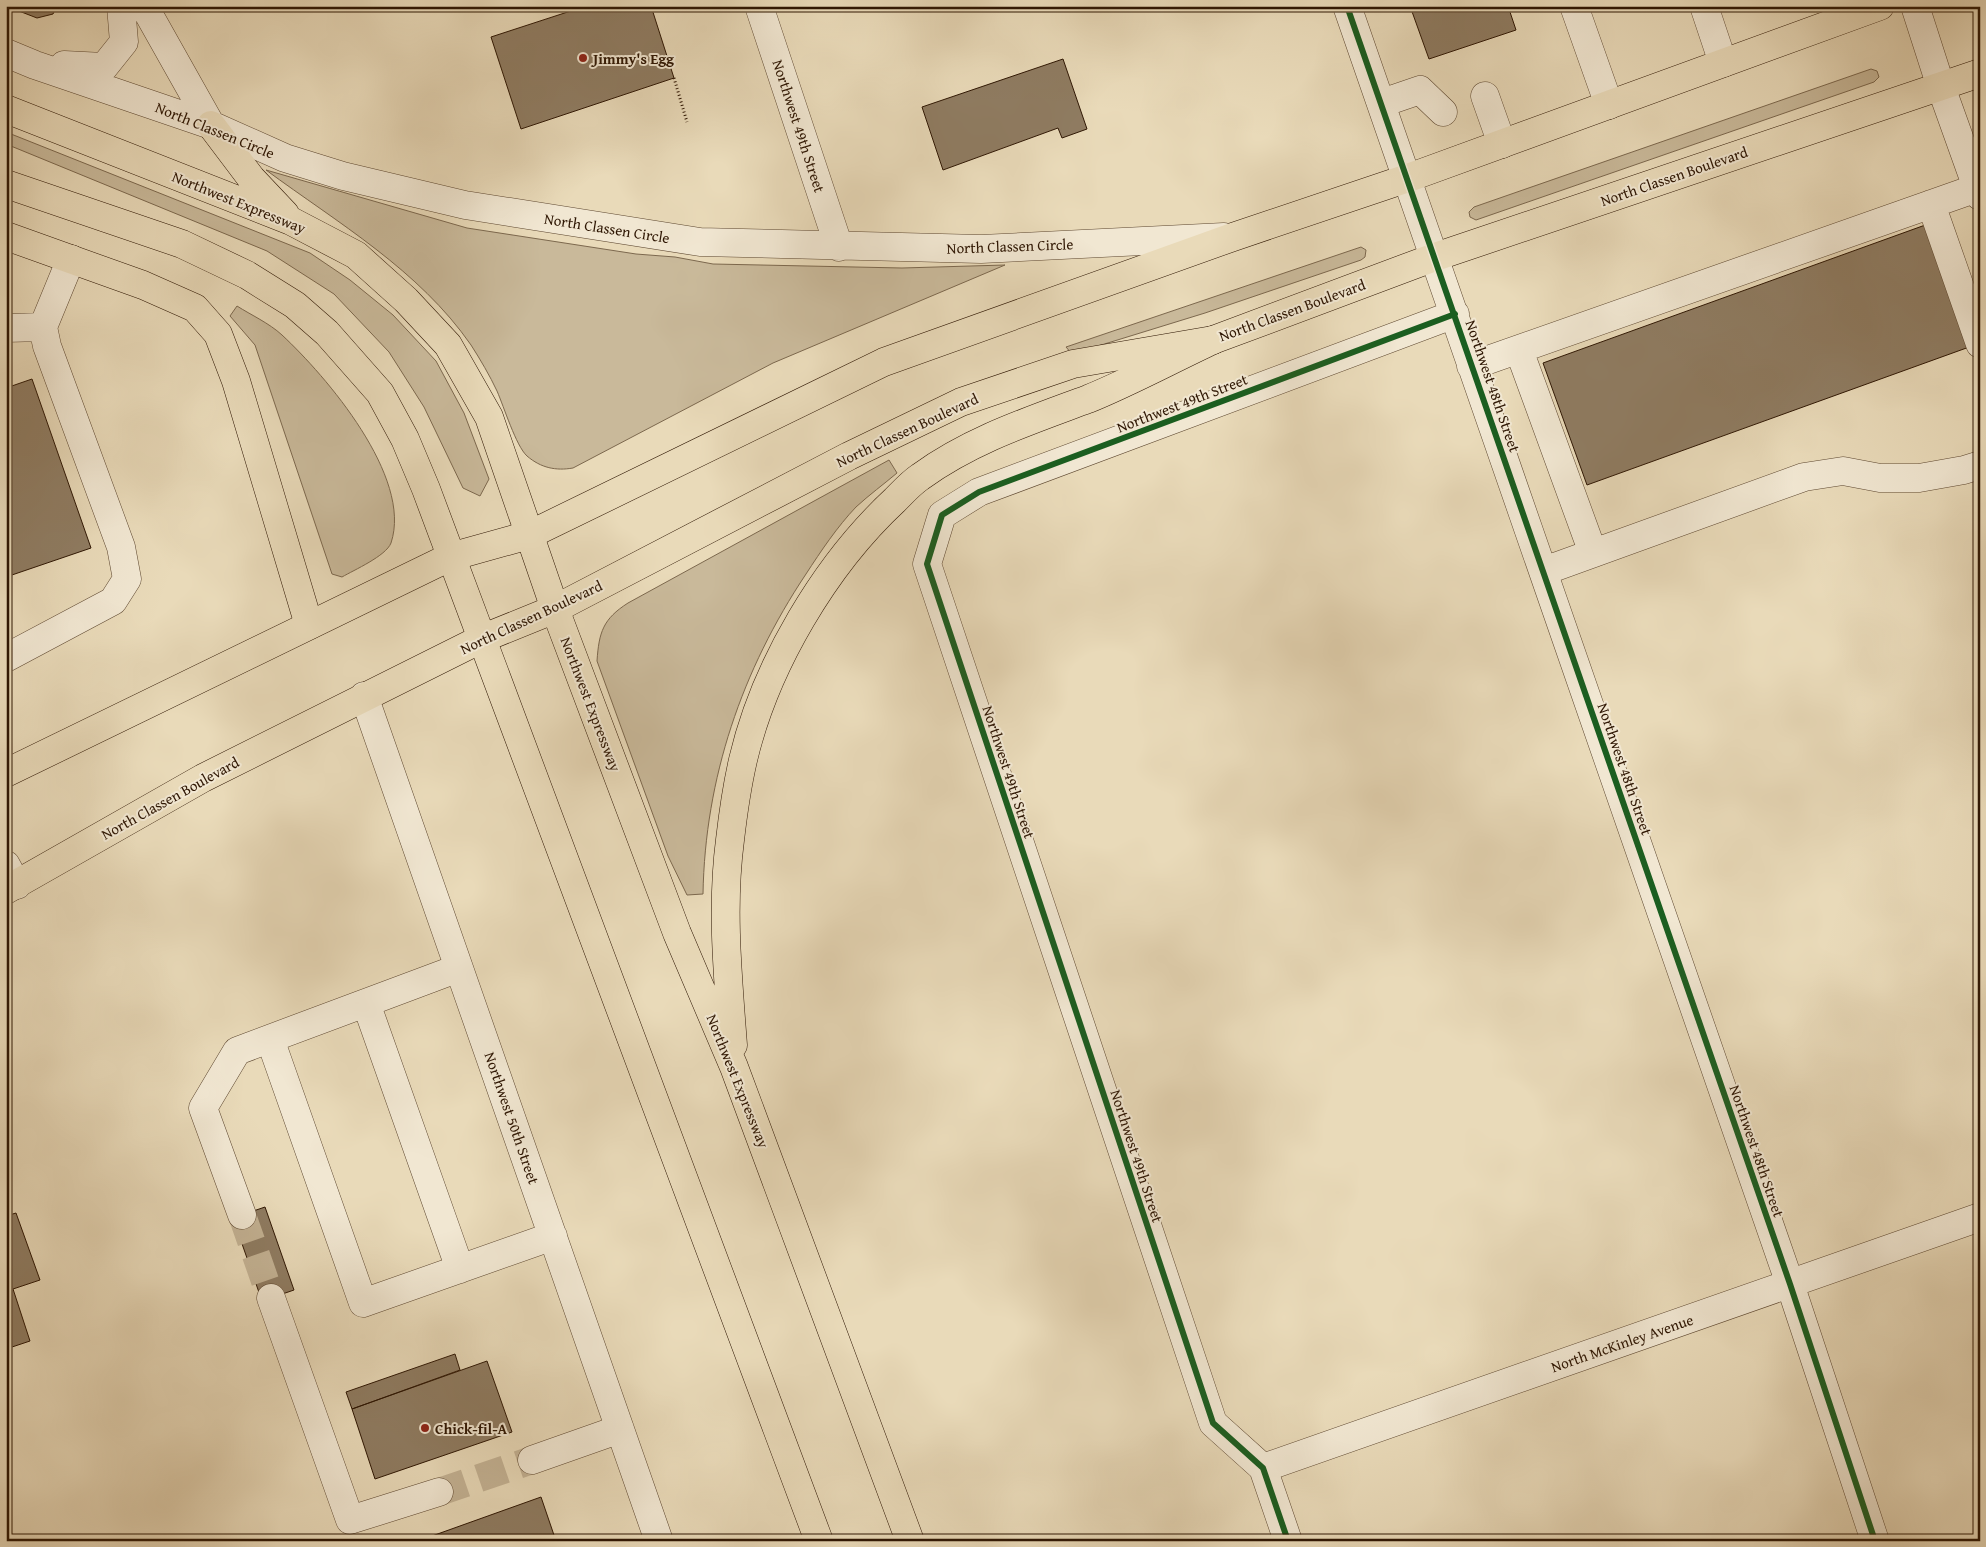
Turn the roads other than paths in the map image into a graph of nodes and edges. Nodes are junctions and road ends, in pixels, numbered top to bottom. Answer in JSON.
{"nodes":[{"id":1,"x":121,"y":6,"type":"edge"},
{"id":2,"x":144,"y":6,"type":"edge"},
{"id":3,"x":759,"y":6,"type":"edge"},
{"id":4,"x":1347,"y":6,"type":"edge"},
{"id":5,"x":1574,"y":6,"type":"edge"},
{"id":6,"x":1704,"y":6,"type":"edge"},
{"id":7,"x":1880,"y":6,"type":"edge"},
{"id":8,"x":1915,"y":6,"type":"edge"},
{"id":9,"x":6,"y":53,"type":"edge"},
{"id":10,"x":1723,"y":63,"type":"junction"},
{"id":11,"x":35,"y":64,"type":"junction"},
{"id":12,"x":1980,"y":73,"type":"edge"},
{"id":13,"x":1941,"y":86,"type":"junction"},
{"id":14,"x":1485,"y":96,"type":"dead end"},
{"id":15,"x":1382,"y":103,"type":"junction"},
{"id":16,"x":1609,"y":105,"type":"junction"},
{"id":17,"x":6,"y":109,"type":"edge"},
{"id":18,"x":1443,"y":112,"type":"dead end"},
{"id":19,"x":211,"y":125,"type":"junction"},
{"id":20,"x":1502,"y":144,"type":"junction"},
{"id":21,"x":1408,"y":178,"type":"junction"},
{"id":22,"x":6,"y":184,"type":"edge"},
{"id":23,"x":1978,"y":192,"type":"edge"},
{"id":24,"x":1931,"y":204,"type":"junction"},
{"id":25,"x":291,"y":221,"type":"junction"},
{"id":26,"x":6,"y":236,"type":"edge"},
{"id":27,"x":1233,"y":237,"type":"junction"},
{"id":28,"x":839,"y":247,"type":"junction"},
{"id":29,"x":1435,"y":257,"type":"junction"},
{"id":30,"x":71,"y":259,"type":"junction"},
{"id":31,"x":1455,"y":314,"type":"junction"},
{"id":32,"x":43,"y":327,"type":"junction"},
{"id":33,"x":6,"y":328,"type":"edge"},
{"id":34,"x":1213,"y":340,"type":"junction"},
{"id":35,"x":1980,"y":344,"type":"edge"},
{"id":36,"x":1519,"y":350,"type":"junction"},
{"id":37,"x":1472,"y":366,"type":"junction"},
{"id":38,"x":1980,"y":465,"type":"edge"},
{"id":39,"x":529,"y":535,"type":"junction"},
{"id":40,"x":1594,"y":553,"type":"junction"},
{"id":41,"x":450,"y":557,"type":"junction"},
{"id":42,"x":1544,"y":572,"type":"junction"},
{"id":43,"x":555,"y":609,"type":"junction"},
{"id":44,"x":309,"y":625,"type":"junction"},
{"id":45,"x":481,"y":640,"type":"junction"},
{"id":46,"x":6,"y":658,"type":"edge"},
{"id":47,"x":364,"y":696,"type":"junction"},
{"id":48,"x":6,"y":773,"type":"edge"},
{"id":49,"x":10,"y":880,"type":"edge"},
{"id":50,"x":459,"y":968,"type":"junction"},
{"id":51,"x":366,"y":1003,"type":"junction"},
{"id":52,"x":270,"y":1040,"type":"junction"},
{"id":53,"x":734,"y":1067,"type":"junction"},
{"id":54,"x":242,"y":1215,"type":"tunnel mouth"},
{"id":55,"x":1980,"y":1217,"type":"edge"},
{"id":56,"x":553,"y":1236,"type":"junction"},
{"id":57,"x":460,"y":1269,"type":"junction"},
{"id":58,"x":1790,"y":1284,"type":"junction"},
{"id":59,"x":271,"y":1298,"type":"tunnel mouth"},
{"id":60,"x":620,"y":1429,"type":"junction"},
{"id":61,"x":532,"y":1460,"type":"tunnel mouth"},
{"id":62,"x":1263,"y":1468,"type":"junction"},
{"id":63,"x":439,"y":1492,"type":"tunnel mouth"},
{"id":64,"x":659,"y":1541,"type":"edge"},
{"id":65,"x":818,"y":1541,"type":"edge"},
{"id":66,"x":910,"y":1541,"type":"edge"},
{"id":67,"x":1288,"y":1541,"type":"edge"},
{"id":68,"x":1875,"y":1541,"type":"edge"}],
"edges":[{"from":1,"to":11,"type":"street"},
{"from":2,"to":19,"type":"street"},
{"from":3,"to":28,"type":"street","name":"Northwest 49th Street"},
{"from":4,"to":15,"type":"street","name":"Northwest 48th Street"},
{"from":5,"to":16,"type":"street"},
{"from":6,"to":10,"type":"street"},
{"from":7,"to":10,"type":"main road"},
{"from":8,"to":13,"type":"street"},
{"from":9,"to":11,"type":"street","name":"North Classen Circle"},
{"from":10,"to":16,"type":"main road"},
{"from":11,"to":19,"type":"street","name":"North Classen Circle"},
{"from":12,"to":13,"type":"main road","name":"North Classen Boulevard"},
{"from":13,"to":23,"type":"street"},
{"from":13,"to":29,"type":"main road","name":"North Classen Boulevard"},
{"from":14,"to":20,"type":"street"},
{"from":15,"to":18,"type":"street"},
{"from":15,"to":21,"type":"street","name":"Northwest 48th Street"},
{"from":16,"to":20,"type":"main road"},
{"from":17,"to":25,"type":"main road","name":"Northwest Expressway"},
{"from":19,"to":25,"type":"main road"},
{"from":19,"to":28,"type":"street","name":"North Classen Circle"},
{"from":20,"to":21,"type":"main road"},
{"from":21,"to":27,"type":"main road"},
{"from":21,"to":29,"type":"street","name":"Northwest 48th Street"},
{"from":22,"to":41,"type":"main road"},
{"from":23,"to":24,"type":"street"},
{"from":24,"to":35,"type":"street"},
{"from":24,"to":36,"type":"street"},
{"from":25,"to":39,"type":"main road","name":"Northwest Expressway"},
{"from":26,"to":30,"type":"main road"},
{"from":27,"to":28,"type":"street","name":"North Classen Circle"},
{"from":27,"to":39,"type":"main road"},
{"from":29,"to":31,"type":"street","name":"Northwest 48th Street"},
{"from":29,"to":34,"type":"main road","name":"North Classen Boulevard"},
{"from":30,"to":32,"type":"street"},
{"from":30,"to":44,"type":"main road"},
{"from":31,"to":37,"type":"street","name":"Northwest 48th Street"},
{"from":31,"to":62,"type":"street","name":"Northwest 49th Street"},
{"from":32,"to":33,"type":"street"},
{"from":32,"to":46,"type":"street"},
{"from":34,"to":43,"type":"main road","name":"North Classen Boulevard"},
{"from":34,"to":53,"type":"main road"},
{"from":36,"to":37,"type":"street"},
{"from":36,"to":40,"type":"street"},
{"from":37,"to":42,"type":"street","name":"Northwest 48th Street"},
{"from":38,"to":40,"type":"street"},
{"from":39,"to":41,"type":"main road"},
{"from":39,"to":43,"type":"main road","name":"Northwest Expressway"},
{"from":40,"to":42,"type":"street"},
{"from":41,"to":44,"type":"main road"},
{"from":41,"to":45,"type":"main road"},
{"from":42,"to":58,"type":"street","name":"Northwest 48th Street"},
{"from":43,"to":45,"type":"main road","name":"North Classen Boulevard"},
{"from":43,"to":53,"type":"main road","name":"Northwest Expressway"},
{"from":44,"to":48,"type":"main road"},
{"from":45,"to":47,"type":"main road","name":"North Classen Boulevard"},
{"from":45,"to":65,"type":"main road"},
{"from":47,"to":49,"type":"main road","name":"North Classen Boulevard"},
{"from":47,"to":50,"type":"street","name":"Northwest 50th Street"},
{"from":50,"to":51,"type":"street"},
{"from":50,"to":56,"type":"street","name":"Northwest 50th Street"},
{"from":51,"to":52,"type":"street"},
{"from":51,"to":57,"type":"street"},
{"from":52,"to":54,"type":"street"},
{"from":52,"to":57,"type":"street"},
{"from":53,"to":66,"type":"main road","name":"Northwest Expressway"},
{"from":55,"to":58,"type":"street","name":"North McKinley Avenue"},
{"from":56,"to":57,"type":"street"},
{"from":56,"to":60,"type":"street","name":"Northwest 50th Street"},
{"from":58,"to":62,"type":"street","name":"North McKinley Avenue"},
{"from":58,"to":68,"type":"street","name":"Northwest 48th Street"},
{"from":59,"to":63,"type":"street"},
{"from":60,"to":61,"type":"street"},
{"from":60,"to":64,"type":"street","name":"Northwest 50th Street"},
{"from":62,"to":67,"type":"street","name":"Northwest 49th Street"}]}
